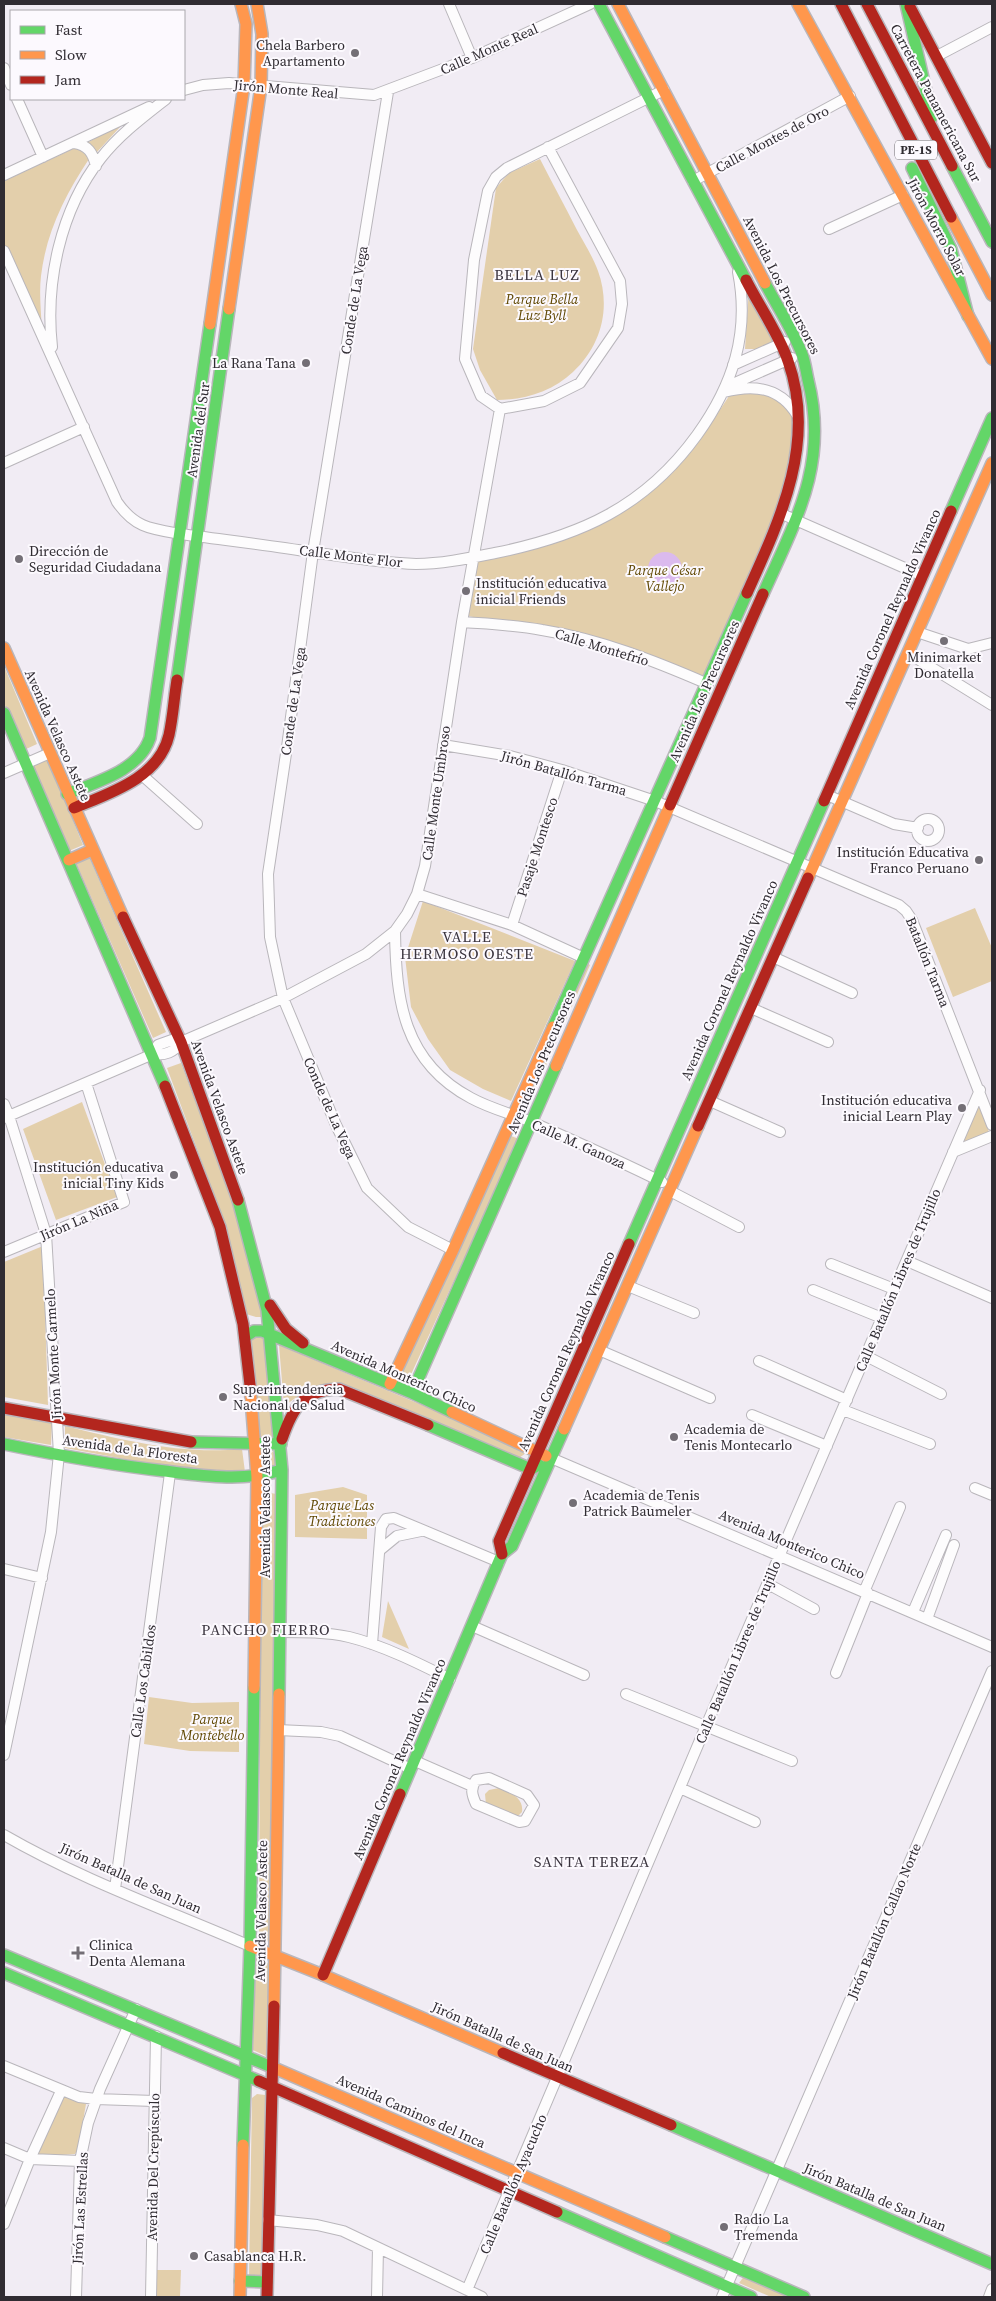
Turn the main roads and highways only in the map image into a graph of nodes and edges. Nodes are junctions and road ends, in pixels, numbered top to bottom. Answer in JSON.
{"nodes":[{"id":1,"x":241,"y":4,"type":"edge"},
{"id":2,"x":257,"y":4,"type":"edge"},
{"id":3,"x":599,"y":4,"type":"edge"},
{"id":4,"x":618,"y":4,"type":"edge"},
{"id":5,"x":798,"y":4,"type":"edge"},
{"id":6,"x":831,"y":4,"type":"edge"},
{"id":7,"x":841,"y":4,"type":"edge"},
{"id":8,"x":867,"y":4,"type":"edge"},
{"id":9,"x":907,"y":4,"type":"edge"},
{"id":10,"x":873,"y":65,"type":"junction"},
{"id":11,"x":882,"y":83,"type":"junction"},
{"id":12,"x":936,"y":134,"type":"junction"},
{"id":13,"x":992,"y":163,"type":"edge"},
{"id":14,"x":992,"y":241,"type":"edge"},
{"id":15,"x":218,"y":272,"type":"junction"},
{"id":16,"x":234,"y":275,"type":"junction"},
{"id":17,"x":992,"y":296,"type":"edge"},
{"id":18,"x":968,"y":316,"type":"junction"},
{"id":19,"x":992,"y":359,"type":"edge"},
{"id":20,"x":992,"y":418,"type":"edge"},
{"id":21,"x":992,"y":463,"type":"edge"},
{"id":22,"x":4,"y":648,"type":"edge"},
{"id":23,"x":4,"y":713,"type":"edge"},
{"id":24,"x":67,"y":794,"type":"junction"},
{"id":25,"x":74,"y":808,"type":"junction"},
{"id":26,"x":92,"y":850,"type":"junction"},
{"id":27,"x":69,"y":860,"type":"junction"},
{"id":28,"x":727,"y":1023,"type":"junction"},
{"id":29,"x":741,"y":1029,"type":"junction"},
{"id":30,"x":262,"y":1290,"type":"junction"},
{"id":31,"x":271,"y":1335,"type":"junction"},
{"id":32,"x":245,"y":1337,"type":"junction"},
{"id":33,"x":338,"y":1363,"type":"junction"},
{"id":34,"x":390,"y":1384,"type":"junction"},
{"id":35,"x":412,"y":1393,"type":"junction"},
{"id":36,"x":4,"y":1408,"type":"edge"},
{"id":37,"x":4,"y":1444,"type":"edge"},
{"id":38,"x":281,"y":1444,"type":"junction"},
{"id":39,"x":255,"y":1445,"type":"junction"},
{"id":40,"x":538,"y":1453,"type":"junction"},
{"id":41,"x":552,"y":1458,"type":"junction"},
{"id":42,"x":531,"y":1469,"type":"junction"},
{"id":43,"x":282,"y":1470,"type":"junction"},
{"id":44,"x":256,"y":1477,"type":"junction"},
{"id":45,"x":500,"y":1558,"type":"junction"},
{"id":46,"x":250,"y":1946,"type":"junction"},
{"id":47,"x":4,"y":1955,"type":"edge"},
{"id":48,"x":276,"y":1956,"type":"junction"},
{"id":49,"x":4,"y":1973,"type":"edge"},
{"id":50,"x":323,"y":1975,"type":"junction"},
{"id":51,"x":245,"y":2055,"type":"junction"},
{"id":52,"x":271,"y":2067,"type":"junction"},
{"id":53,"x":244,"y":2075,"type":"junction"},
{"id":54,"x":272,"y":2086,"type":"junction"},
{"id":55,"x":992,"y":2264,"type":"edge"},
{"id":56,"x":240,"y":2282,"type":"junction"},
{"id":57,"x":267,"y":2282,"type":"junction"},
{"id":58,"x":724,"y":2292,"type":"edge"},
{"id":59,"x":240,"y":2297,"type":"edge"},
{"id":60,"x":267,"y":2297,"type":"edge"},
{"id":61,"x":750,"y":2297,"type":"edge"},
{"id":62,"x":804,"y":2297,"type":"edge"}],
"edges":[{"from":1,"to":15,"type":"main road","name":"Avenida del Sur"},
{"from":2,"to":16,"type":"main road","name":"Avenida del Sur"},
{"from":3,"to":34,"type":"main road","name":"Avenida Los Precursores"},
{"from":4,"to":35,"type":"main road","name":"Avenida Los Precursores"},
{"from":5,"to":18,"type":"main road","name":"Jirón Morro Solar"},
{"from":6,"to":10,"type":"main road"},
{"from":7,"to":10,"type":"main road","number":"PE-1S"},
{"from":8,"to":12,"type":"main road","name":"Carretera Panamericana Sur","number":"PE-1S"},
{"from":9,"to":12,"type":"main road"},
{"from":9,"to":13,"type":"main road"},
{"from":10,"to":11,"type":"main road","number":"PE-1S"},
{"from":11,"to":17,"type":"main road","number":"PE-1S"},
{"from":11,"to":18,"type":"main road"},
{"from":12,"to":14,"type":"main road","name":"Carretera Panamericana Sur","number":"PE-1S"},
{"from":15,"to":16,"type":"main road"},
{"from":15,"to":24,"type":"main road","name":"Avenida del Sur"},
{"from":16,"to":25,"type":"main road","name":"Avenida del Sur"},
{"from":18,"to":19,"type":"main road","name":"Jirón Morro Solar"},
{"from":20,"to":28,"type":"main road","name":"Avenida Coronel Reynaldo Vivanco"},
{"from":21,"to":29,"type":"main road","name":"Avenida Coronel Reynaldo Vivanco"},
{"from":22,"to":24,"type":"main road","name":"Avenida Velasco Astete"},
{"from":23,"to":27,"type":"main road","name":"Avenida Velasco Astete"},
{"from":24,"to":25,"type":"main road","name":"Avenida Velasco Astete"},
{"from":25,"to":26,"type":"main road","name":"Avenida Velasco Astete"},
{"from":26,"to":27,"type":"main road"},
{"from":26,"to":30,"type":"main road","name":"Avenida Velasco Astete"},
{"from":27,"to":32,"type":"main road","name":"Avenida Velasco Astete"},
{"from":28,"to":29,"type":"main road"},
{"from":28,"to":40,"type":"main road","name":"Avenida Coronel Reynaldo Vivanco"},
{"from":29,"to":41,"type":"main road","name":"Avenida Coronel Reynaldo Vivanco"},
{"from":30,"to":31,"type":"main road","name":"Avenida Velasco Astete"},
{"from":30,"to":33,"type":"main road"},
{"from":31,"to":32,"type":"main road","name":"Avenida Monterico Chico"},
{"from":31,"to":33,"type":"main road","name":"Avenida Monterico Chico"},
{"from":31,"to":38,"type":"main road","name":"Avenida Velasco Astete"},
{"from":32,"to":39,"type":"main road","name":"Avenida Velasco Astete"},
{"from":33,"to":34,"type":"main road","name":"Avenida Monterico Chico"},
{"from":34,"to":35,"type":"main road","name":"Avenida Monterico Chico"},
{"from":35,"to":40,"type":"main road","name":"Avenida Monterico Chico"},
{"from":36,"to":39,"type":"main road","name":"Avenida de la Floresta"},
{"from":37,"to":44,"type":"main road","name":"Avenida de la Floresta"},
{"from":38,"to":39,"type":"main road","name":"Avenida de la Floresta"},
{"from":38,"to":42,"type":"main road"},
{"from":38,"to":43,"type":"main road","name":"Avenida Velasco Astete"},
{"from":39,"to":44,"type":"main road","name":"Avenida Velasco Astete"},
{"from":40,"to":41,"type":"main road","name":"Avenida Monterico Chico"},
{"from":40,"to":42,"type":"main road","name":"Avenida Coronel Reynaldo Vivanco"},
{"from":41,"to":42,"type":"main road"},
{"from":41,"to":45,"type":"main road","name":"Avenida Coronel Reynaldo Vivanco"},
{"from":42,"to":45,"type":"main road","name":"Avenida Coronel Reynaldo Vivanco"},
{"from":43,"to":44,"type":"main road","name":"Avenida de la Floresta"},
{"from":43,"to":48,"type":"main road","name":"Avenida Velasco Astete"},
{"from":44,"to":46,"type":"main road","name":"Avenida Velasco Astete"},
{"from":45,"to":50,"type":"main road","name":"Avenida Coronel Reynaldo Vivanco"},
{"from":46,"to":48,"type":"main road","name":"Jirón Batalla de San Juan"},
{"from":46,"to":51,"type":"main road","name":"Avenida Velasco Astete"},
{"from":47,"to":51,"type":"main road","name":"Avenida Caminos del Inca"},
{"from":48,"to":50,"type":"main road","name":"Jirón Batalla de San Juan"},
{"from":48,"to":52,"type":"main road","name":"Avenida Velasco Astete"},
{"from":49,"to":53,"type":"main road"},
{"from":50,"to":55,"type":"main road","name":"Jirón Batalla de San Juan"},
{"from":51,"to":52,"type":"main road","name":"Avenida Caminos del Inca"},
{"from":51,"to":53,"type":"main road","name":"Avenida Velasco Astete"},
{"from":52,"to":54,"type":"main road","name":"Avenida Velasco Astete"},
{"from":52,"to":62,"type":"main road","name":"Avenida Caminos del Inca"},
{"from":53,"to":54,"type":"main road"},
{"from":53,"to":56,"type":"main road","name":"Avenida Velasco Astete"},
{"from":54,"to":57,"type":"main road","name":"Avenida Velasco Astete"},
{"from":54,"to":58,"type":"main road"},
{"from":56,"to":57,"type":"main road"},
{"from":56,"to":59,"type":"main road","name":"Avenida Velasco Astete"},
{"from":57,"to":60,"type":"main road","name":"Avenida Velasco Astete"},
{"from":58,"to":61,"type":"main road"}]}
